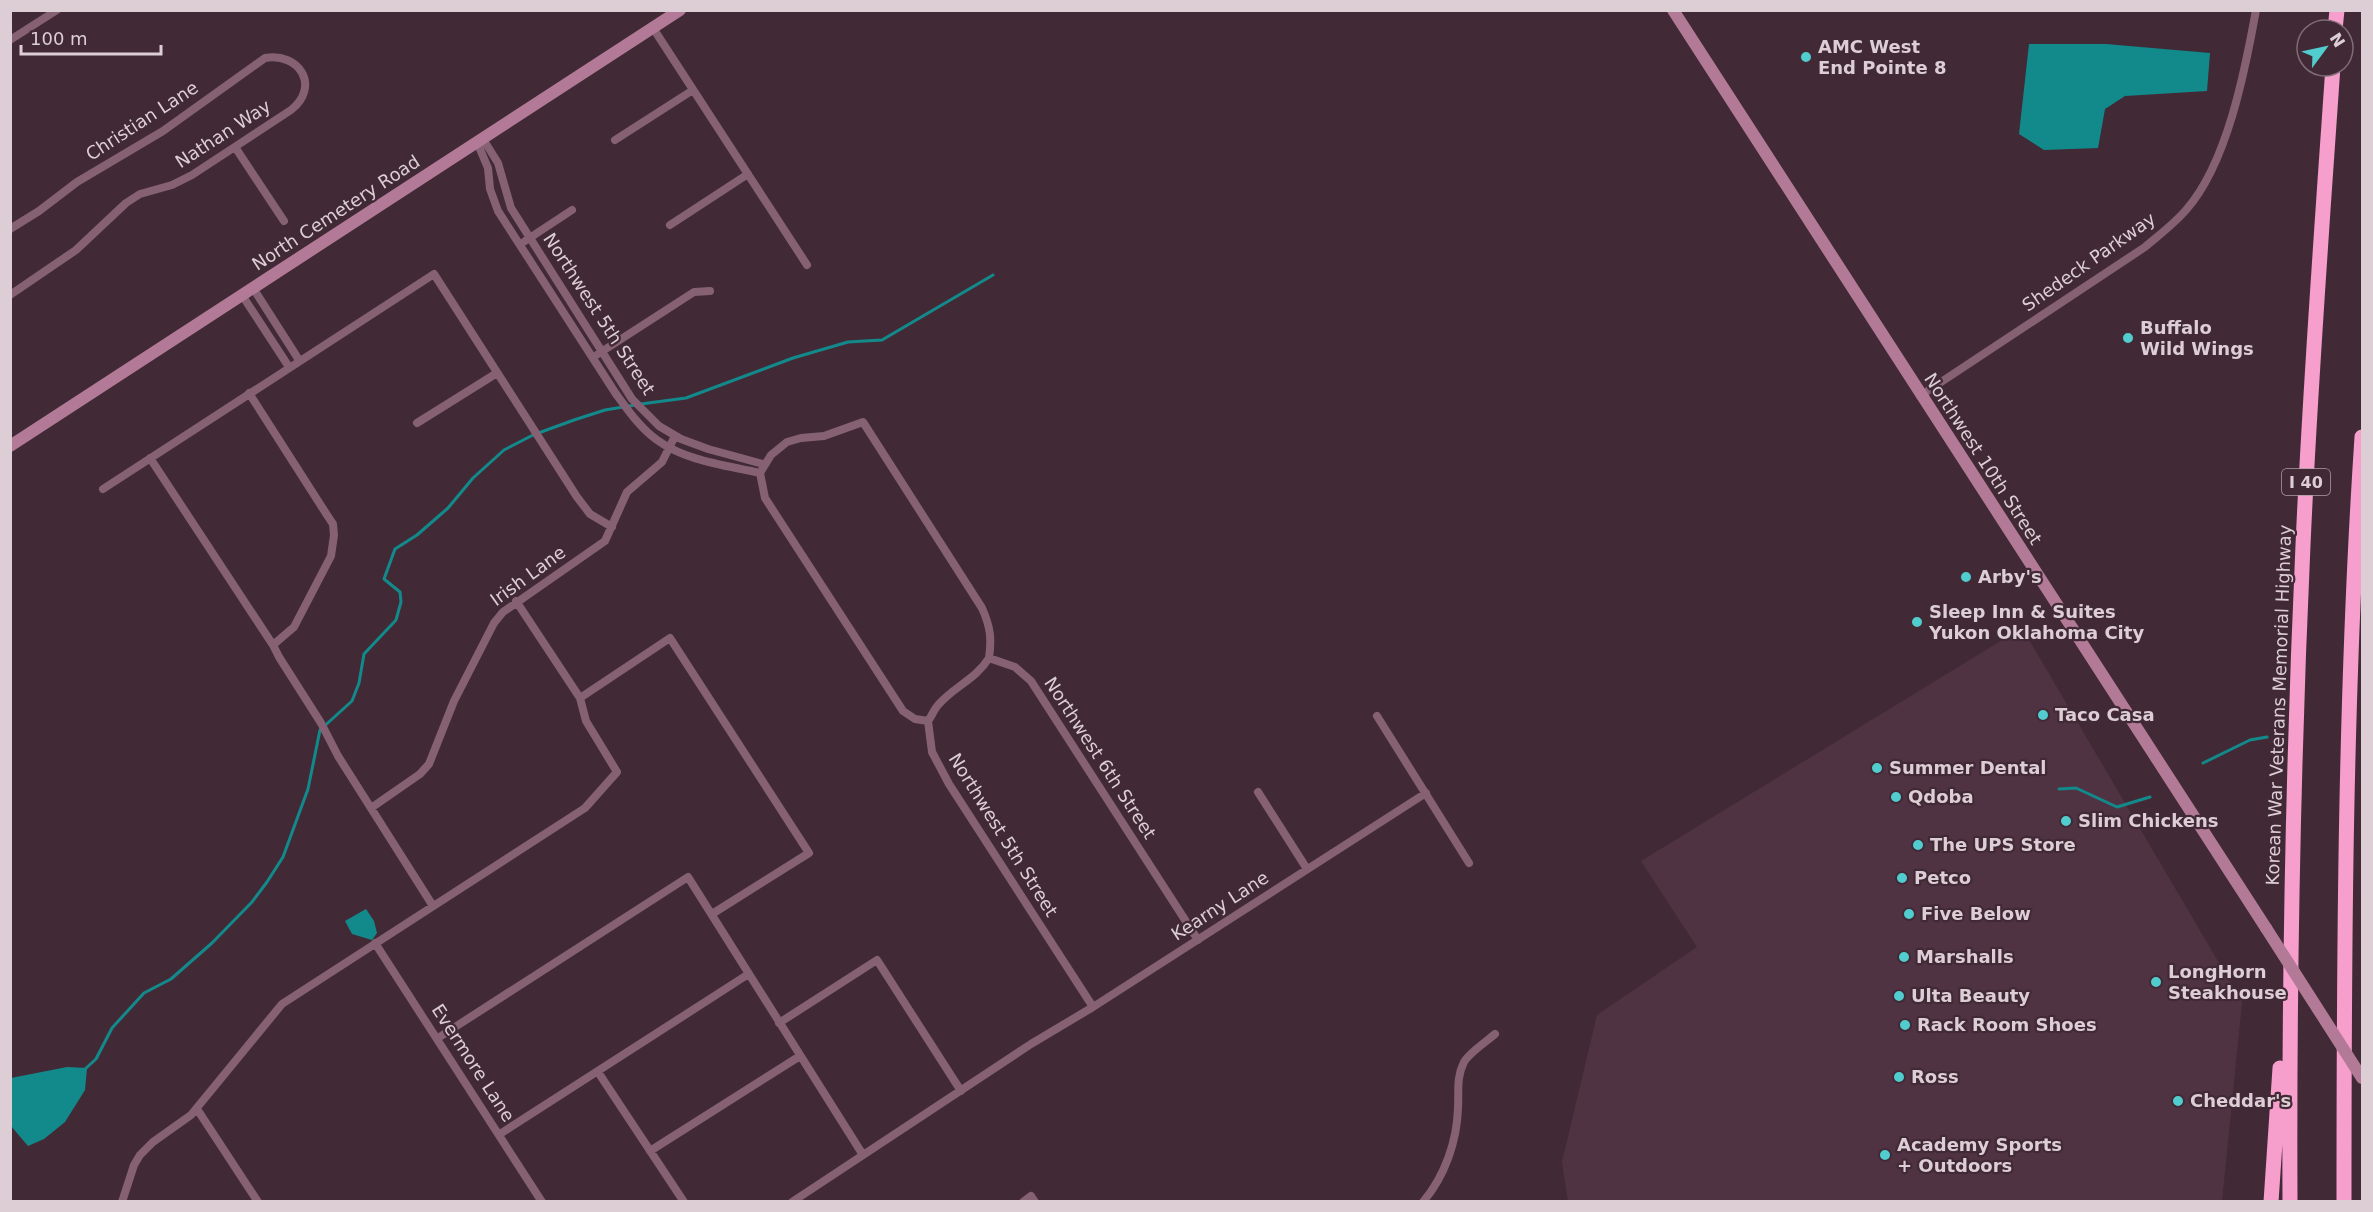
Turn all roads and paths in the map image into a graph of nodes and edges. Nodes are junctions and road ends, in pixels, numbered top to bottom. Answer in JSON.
{"nodes":[{"id":1,"x":57,"y":10,"type":"edge"},
{"id":2,"x":680,"y":10,"type":"edge"},
{"id":3,"x":1673,"y":10,"type":"edge"},
{"id":4,"x":2256,"y":10,"type":"edge"},
{"id":5,"x":653,"y":28,"type":"junction"},
{"id":6,"x":10,"y":40,"type":"edge"},
{"id":7,"x":295,"y":65,"type":"joint"},
{"id":8,"x":2332,"y":78,"type":"edge"},
{"id":9,"x":693,"y":90,"type":"junction"},
{"id":10,"x":615,"y":140,"type":"dead end"},
{"id":11,"x":480,"y":141,"type":"junction"},
{"id":12,"x":235,"y":147,"type":"junction"},
{"id":13,"x":748,"y":174,"type":"junction"},
{"id":14,"x":572,"y":210,"type":"dead end"},
{"id":15,"x":284,"y":221,"type":"dead end"},
{"id":16,"x":670,"y":225,"type":"dead end"},
{"id":17,"x":10,"y":229,"type":"edge"},
{"id":18,"x":529,"y":238,"type":"junction"},
{"id":19,"x":520,"y":244,"type":"junction"},
{"id":20,"x":807,"y":265,"type":"dead end"},
{"id":21,"x":710,"y":291,"type":"dead end"},
{"id":22,"x":247,"y":292,"type":"junction"},
{"id":23,"x":10,"y":295,"type":"edge"},
{"id":24,"x":602,"y":351,"type":"junction"},
{"id":25,"x":593,"y":357,"type":"junction"},
{"id":26,"x":299,"y":360,"type":"junction"},
{"id":27,"x":289,"y":367,"type":"junction"},
{"id":28,"x":497,"y":372,"type":"junction"},
{"id":29,"x":249,"y":393,"type":"junction"},
{"id":30,"x":1920,"y":396,"type":"junction"},
{"id":31,"x":417,"y":423,"type":"dead end"},
{"id":32,"x":675,"y":436,"type":"junction"},
{"id":33,"x":2362,"y":438,"type":"edge"},
{"id":34,"x":10,"y":446,"type":"edge"},
{"id":35,"x":671,"y":447,"type":"junction"},
{"id":36,"x":150,"y":458,"type":"junction"},
{"id":37,"x":761,"y":469,"type":"junction"},
{"id":38,"x":103,"y":489,"type":"dead end"},
{"id":39,"x":612,"y":527,"type":"junction"},
{"id":40,"x":516,"y":602,"type":"junction"},
{"id":41,"x":273,"y":645,"type":"junction"},
{"id":42,"x":989,"y":658,"type":"junction"},
{"id":43,"x":580,"y":698,"type":"junction"},
{"id":44,"x":1377,"y":716,"type":"dead end"},
{"id":45,"x":928,"y":721,"type":"junction"},
{"id":46,"x":1258,"y":792,"type":"dead end"},
{"id":47,"x":1426,"y":793,"type":"junction"},
{"id":48,"x":371,"y":808,"type":"junction"},
{"id":49,"x":1468,"y":863,"type":"dead end"},
{"id":50,"x":1307,"y":869,"type":"junction"},
{"id":51,"x":433,"y":906,"type":"junction"},
{"id":52,"x":712,"y":914,"type":"junction"},
{"id":53,"x":1197,"y":940,"type":"junction"},
{"id":54,"x":375,"y":943,"type":"junction"},
{"id":55,"x":747,"y":975,"type":"junction"},
{"id":56,"x":1093,"y":1007,"type":"junction"},
{"id":57,"x":2289,"y":1009,"type":"junction"},
{"id":58,"x":779,"y":1023,"type":"junction"},
{"id":59,"x":1495,"y":1034,"type":"dead end"},
{"id":60,"x":438,"y":1038,"type":"junction"},
{"id":61,"x":800,"y":1056,"type":"junction"},
{"id":62,"x":598,"y":1072,"type":"junction"},
{"id":63,"x":2362,"y":1078,"type":"edge"},
{"id":64,"x":961,"y":1091,"type":"junction"},
{"id":65,"x":197,"y":1109,"type":"junction"},
{"id":66,"x":500,"y":1134,"type":"junction"},
{"id":67,"x":650,"y":1151,"type":"junction"},
{"id":68,"x":863,"y":1155,"type":"junction"},
{"id":69,"x":1033,"y":1199,"type":"edge"},
{"id":70,"x":123,"y":1202,"type":"edge"},
{"id":71,"x":258,"y":1202,"type":"edge"},
{"id":72,"x":542,"y":1202,"type":"edge"},
{"id":73,"x":684,"y":1202,"type":"edge"},
{"id":74,"x":792,"y":1202,"type":"edge"},
{"id":75,"x":1023,"y":1202,"type":"edge"},
{"id":76,"x":1423,"y":1202,"type":"edge"},
{"id":77,"x":2271,"y":1202,"type":"edge"},
{"id":78,"x":2290,"y":1202,"type":"edge"},
{"id":79,"x":2344,"y":1202,"type":"edge"}],
"edges":[{"from":1,"to":6,"type":"street"},
{"from":2,"to":5,"type":"main road","name":"North Cemetery Road"},
{"from":3,"to":30,"type":"main road","name":"Northwest 10th Street"},
{"from":4,"to":30,"type":"street","name":"Shedeck Parkway"},
{"from":5,"to":9,"type":"street"},
{"from":5,"to":11,"type":"main road","name":"North Cemetery Road"},
{"from":7,"to":12,"type":"street","name":"Nathan Way"},
{"from":7,"to":17,"type":"street","name":"Christian Lane"},
{"from":8,"to":57,"type":"highway","name":"Korean War Veterans Memorial Highway","number":"I 40"},
{"from":9,"to":10,"type":"street"},
{"from":9,"to":13,"type":"street"},
{"from":11,"to":18,"type":"street","name":"Northwest 5th Street"},
{"from":11,"to":19,"type":"street","name":"Northwest 5th Street"},
{"from":11,"to":22,"type":"main road","name":"North Cemetery Road"},
{"from":12,"to":15,"type":"street"},
{"from":12,"to":23,"type":"street","name":"Nathan Way"},
{"from":13,"to":16,"type":"street"},
{"from":13,"to":20,"type":"street"},
{"from":14,"to":18,"type":"street"},
{"from":18,"to":19,"type":"street"},
{"from":18,"to":24,"type":"street","name":"Northwest 5th Street"},
{"from":19,"to":25,"type":"street","name":"Northwest 5th Street"},
{"from":21,"to":24,"type":"street"},
{"from":22,"to":26,"type":"street"},
{"from":22,"to":27,"type":"street"},
{"from":22,"to":34,"type":"main road","name":"North Cemetery Road"},
{"from":24,"to":25,"type":"street"},
{"from":24,"to":32,"type":"street","name":"Northwest 5th Street"},
{"from":25,"to":35,"type":"street","name":"Northwest 5th Street"},
{"from":26,"to":27,"type":"street"},
{"from":26,"to":28,"type":"street"},
{"from":27,"to":29,"type":"street"},
{"from":28,"to":31,"type":"street"},
{"from":28,"to":39,"type":"street"},
{"from":29,"to":36,"type":"street"},
{"from":29,"to":41,"type":"street"},
{"from":30,"to":63,"type":"main road","name":"Northwest 10th Street","bridge":true},
{"from":32,"to":35,"type":"street","name":"Irish Lane"},
{"from":32,"to":37,"type":"street","name":"Northwest 5th Street"},
{"from":33,"to":79,"type":"highway"},
{"from":35,"to":37,"type":"street","name":"Northwest 5th Street"},
{"from":35,"to":39,"type":"street","name":"Irish Lane"},
{"from":36,"to":38,"type":"street"},
{"from":36,"to":41,"type":"street"},
{"from":37,"to":42,"type":"street"},
{"from":37,"to":45,"type":"street"},
{"from":39,"to":40,"type":"street","name":"Irish Lane"},
{"from":40,"to":43,"type":"street"},
{"from":40,"to":48,"type":"street","name":"Irish Lane"},
{"from":41,"to":48,"type":"street"},
{"from":42,"to":45,"type":"street"},
{"from":42,"to":53,"type":"street","name":"Northwest 6th Street"},
{"from":43,"to":51,"type":"street"},
{"from":43,"to":52,"type":"street"},
{"from":44,"to":47,"type":"street"},
{"from":45,"to":56,"type":"street","name":"Northwest 5th Street"},
{"from":46,"to":50,"type":"street"},
{"from":47,"to":49,"type":"street"},
{"from":47,"to":50,"type":"street","name":"Kearny Lane"},
{"from":48,"to":51,"type":"street"},
{"from":50,"to":53,"type":"street","name":"Kearny Lane"},
{"from":51,"to":54,"type":"street"},
{"from":52,"to":55,"type":"street"},
{"from":52,"to":60,"type":"street"},
{"from":53,"to":56,"type":"street","name":"Kearny Lane"},
{"from":54,"to":60,"type":"street","name":"Evermore Lane"},
{"from":54,"to":65,"type":"street"},
{"from":55,"to":58,"type":"street"},
{"from":55,"to":62,"type":"street"},
{"from":56,"to":64,"type":"street","name":"Kearny Lane"},
{"from":57,"to":77,"type":"highway"},
{"from":57,"to":78,"type":"highway","name":"Korean War Veterans Memorial Highway","number":"I 40"},
{"from":58,"to":61,"type":"street"},
{"from":58,"to":64,"type":"street"},
{"from":59,"to":76,"type":"street"},
{"from":60,"to":66,"type":"street","name":"Evermore Lane"},
{"from":61,"to":67,"type":"street"},
{"from":61,"to":68,"type":"street"},
{"from":62,"to":66,"type":"street"},
{"from":62,"to":67,"type":"street"},
{"from":64,"to":68,"type":"street","name":"Kearny Lane"},
{"from":65,"to":70,"type":"street"},
{"from":65,"to":71,"type":"street"},
{"from":66,"to":72,"type":"street","name":"Evermore Lane"},
{"from":67,"to":73,"type":"street"},
{"from":68,"to":74,"type":"street","name":"Kearny Lane"},
{"from":69,"to":75,"type":"street"}]}
